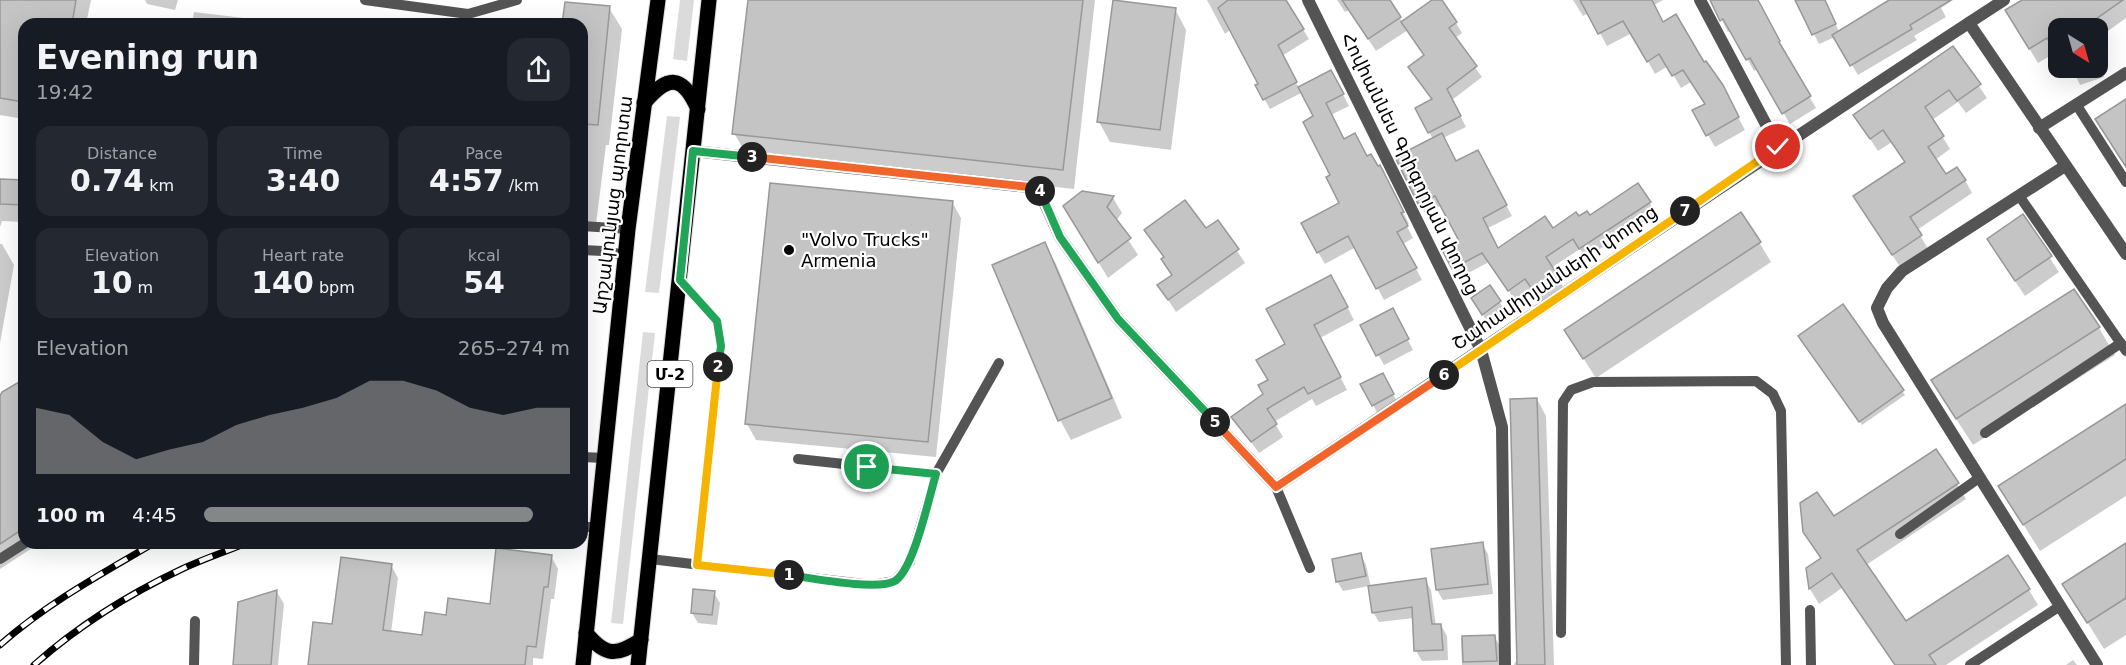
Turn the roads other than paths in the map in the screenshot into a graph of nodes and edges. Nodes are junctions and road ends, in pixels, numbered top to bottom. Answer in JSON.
{"nodes":[{"id":1,"x":365,"y":0,"type":"edge"},
{"id":2,"x":517,"y":0,"type":"edge"},
{"id":3,"x":658,"y":0,"type":"edge"},
{"id":4,"x":709,"y":0,"type":"edge"},
{"id":5,"x":1308,"y":0,"type":"edge"},
{"id":6,"x":1700,"y":0,"type":"edge"},
{"id":7,"x":2004,"y":0,"type":"edge"},
{"id":8,"x":462,"y":18,"type":"edge"},
{"id":9,"x":470,"y":18,"type":"edge"},
{"id":10,"x":1969,"y":23,"type":"junction"},
{"id":11,"x":2126,"y":73,"type":"edge"},
{"id":12,"x":644,"y":103,"type":"junction"},
{"id":13,"x":2076,"y":104,"type":"junction"},
{"id":14,"x":698,"y":109,"type":"junction"},
{"id":15,"x":2039,"y":128,"type":"junction"},
{"id":16,"x":1778,"y":147,"type":"junction"},
{"id":17,"x":693,"y":151,"type":"junction"},
{"id":18,"x":2065,"y":166,"type":"junction"},
{"id":19,"x":2126,"y":182,"type":"edge"},
{"id":20,"x":2020,"y":197,"type":"junction"},
{"id":21,"x":588,"y":226,"type":"edge"},
{"id":22,"x":628,"y":229,"type":"junction"},
{"id":23,"x":588,"y":250,"type":"edge"},
{"id":24,"x":2126,"y":254,"type":"edge"},
{"id":25,"x":626,"y":255,"type":"junction"},
{"id":26,"x":680,"y":280,"type":"junction"},
{"id":27,"x":2124,"y":347,"type":"edge"},
{"id":28,"x":1482,"y":350,"type":"junction"},
{"id":29,"x":999,"y":363,"type":"dead end"},
{"id":30,"x":1985,"y":433,"type":"dead end"},
{"id":31,"x":588,"y":457,"type":"edge"},
{"id":32,"x":605,"y":458,"type":"junction"},
{"id":33,"x":798,"y":459,"type":"dead end"},
{"id":34,"x":936,"y":474,"type":"junction"},
{"id":35,"x":1979,"y":478,"type":"junction"},
{"id":36,"x":1276,"y":487,"type":"junction"},
{"id":37,"x":590,"y":527,"type":"edge"},
{"id":38,"x":1900,"y":534,"type":"dead end"},
{"id":39,"x":18,"y":547,"type":"edge"},
{"id":40,"x":0,"y":559,"type":"edge"},
{"id":41,"x":650,"y":559,"type":"junction"},
{"id":42,"x":697,"y":565,"type":"junction"},
{"id":43,"x":1310,"y":568,"type":"dead end"},
{"id":44,"x":2060,"y":606,"type":"junction"},
{"id":45,"x":1810,"y":610,"type":"dead end"},
{"id":46,"x":195,"y":621,"type":"dead end"},
{"id":47,"x":586,"y":633,"type":"junction"},
{"id":48,"x":1561,"y":633,"type":"dead end"},
{"id":49,"x":641,"y":640,"type":"junction"},
{"id":50,"x":194,"y":665,"type":"edge"},
{"id":51,"x":583,"y":665,"type":"edge"},
{"id":52,"x":639,"y":665,"type":"edge"},
{"id":53,"x":1505,"y":665,"type":"edge"},
{"id":54,"x":1786,"y":665,"type":"edge"},
{"id":55,"x":1811,"y":665,"type":"edge"},
{"id":56,"x":1970,"y":665,"type":"edge"},
{"id":57,"x":2097,"y":665,"type":"edge"}],
"edges":[{"from":1,"to":8,"type":"lane"},
{"from":2,"to":9,"type":"lane"},
{"from":3,"to":12,"type":"main road","name":"Արշակունյաց պողոտա"},
{"from":4,"to":14,"type":"main road","number":"Մ-2"},
{"from":5,"to":28,"type":"street","name":"Հովհաննես Գրիգորյան փողոց"},
{"from":6,"to":16,"type":"street"},
{"from":7,"to":10,"type":"street","name":"Շահամիրյանների փողոց"},
{"from":10,"to":15,"type":"street"},
{"from":10,"to":16,"type":"street","name":"Շահամիրյանների փողոց"},
{"from":11,"to":13,"type":"street"},
{"from":12,"to":14,"type":"main road"},
{"from":12,"to":22,"type":"main road","name":"Արշակունյաց պողոտա"},
{"from":13,"to":15,"type":"street"},
{"from":13,"to":19,"type":"lane"},
{"from":14,"to":17,"type":"main road","number":"Մ-2"},
{"from":15,"to":18,"type":"street"},
{"from":16,"to":28,"type":"street","name":"Շահամիրյանների փողոց"},
{"from":17,"to":26,"type":"main road","number":"Մ-2"},
{"from":17,"to":36,"type":"street"},
{"from":18,"to":20,"type":"street"},
{"from":18,"to":24,"type":"street"},
{"from":20,"to":27,"type":"lane"},
{"from":20,"to":35,"type":"street"},
{"from":21,"to":22,"type":"lane"},
{"from":22,"to":25,"type":"main road","name":"Արշակունյաց պողոտա"},
{"from":23,"to":25,"type":"lane"},
{"from":25,"to":32,"type":"main road","name":"Արշակունյաց պողոտա"},
{"from":26,"to":41,"type":"main road","number":"Մ-2"},
{"from":26,"to":42,"type":"lane"},
{"from":27,"to":30,"type":"lane"},
{"from":28,"to":36,"type":"street","name":"Շահամիրյանների փողոց"},
{"from":28,"to":53,"type":"street","name":"Հովհաննես Գրիգորյան փողոց"},
{"from":29,"to":34,"type":"lane"},
{"from":31,"to":32,"type":"lane"},
{"from":32,"to":37,"type":"main road","name":"Արշակունյաց պողոտա"},
{"from":33,"to":34,"type":"lane"},
{"from":34,"to":42,"type":"lane"},
{"from":35,"to":38,"type":"lane"},
{"from":35,"to":44,"type":"street"},
{"from":36,"to":43,"type":"lane"},
{"from":37,"to":47,"type":"main road","name":"Արշակունյաց պողոտա"},
{"from":39,"to":40,"type":"lane"},
{"from":41,"to":42,"type":"lane"},
{"from":41,"to":49,"type":"main road","number":"Մ-2"},
{"from":44,"to":56,"type":"lane"},
{"from":44,"to":57,"type":"street"},
{"from":45,"to":55,"type":"lane"},
{"from":46,"to":50,"type":"lane"},
{"from":47,"to":49,"type":"main road"},
{"from":47,"to":51,"type":"main road","name":"Արշակունյաց պողոտա"},
{"from":48,"to":54,"type":"lane"},
{"from":49,"to":52,"type":"main road","number":"Մ-2"}]}
